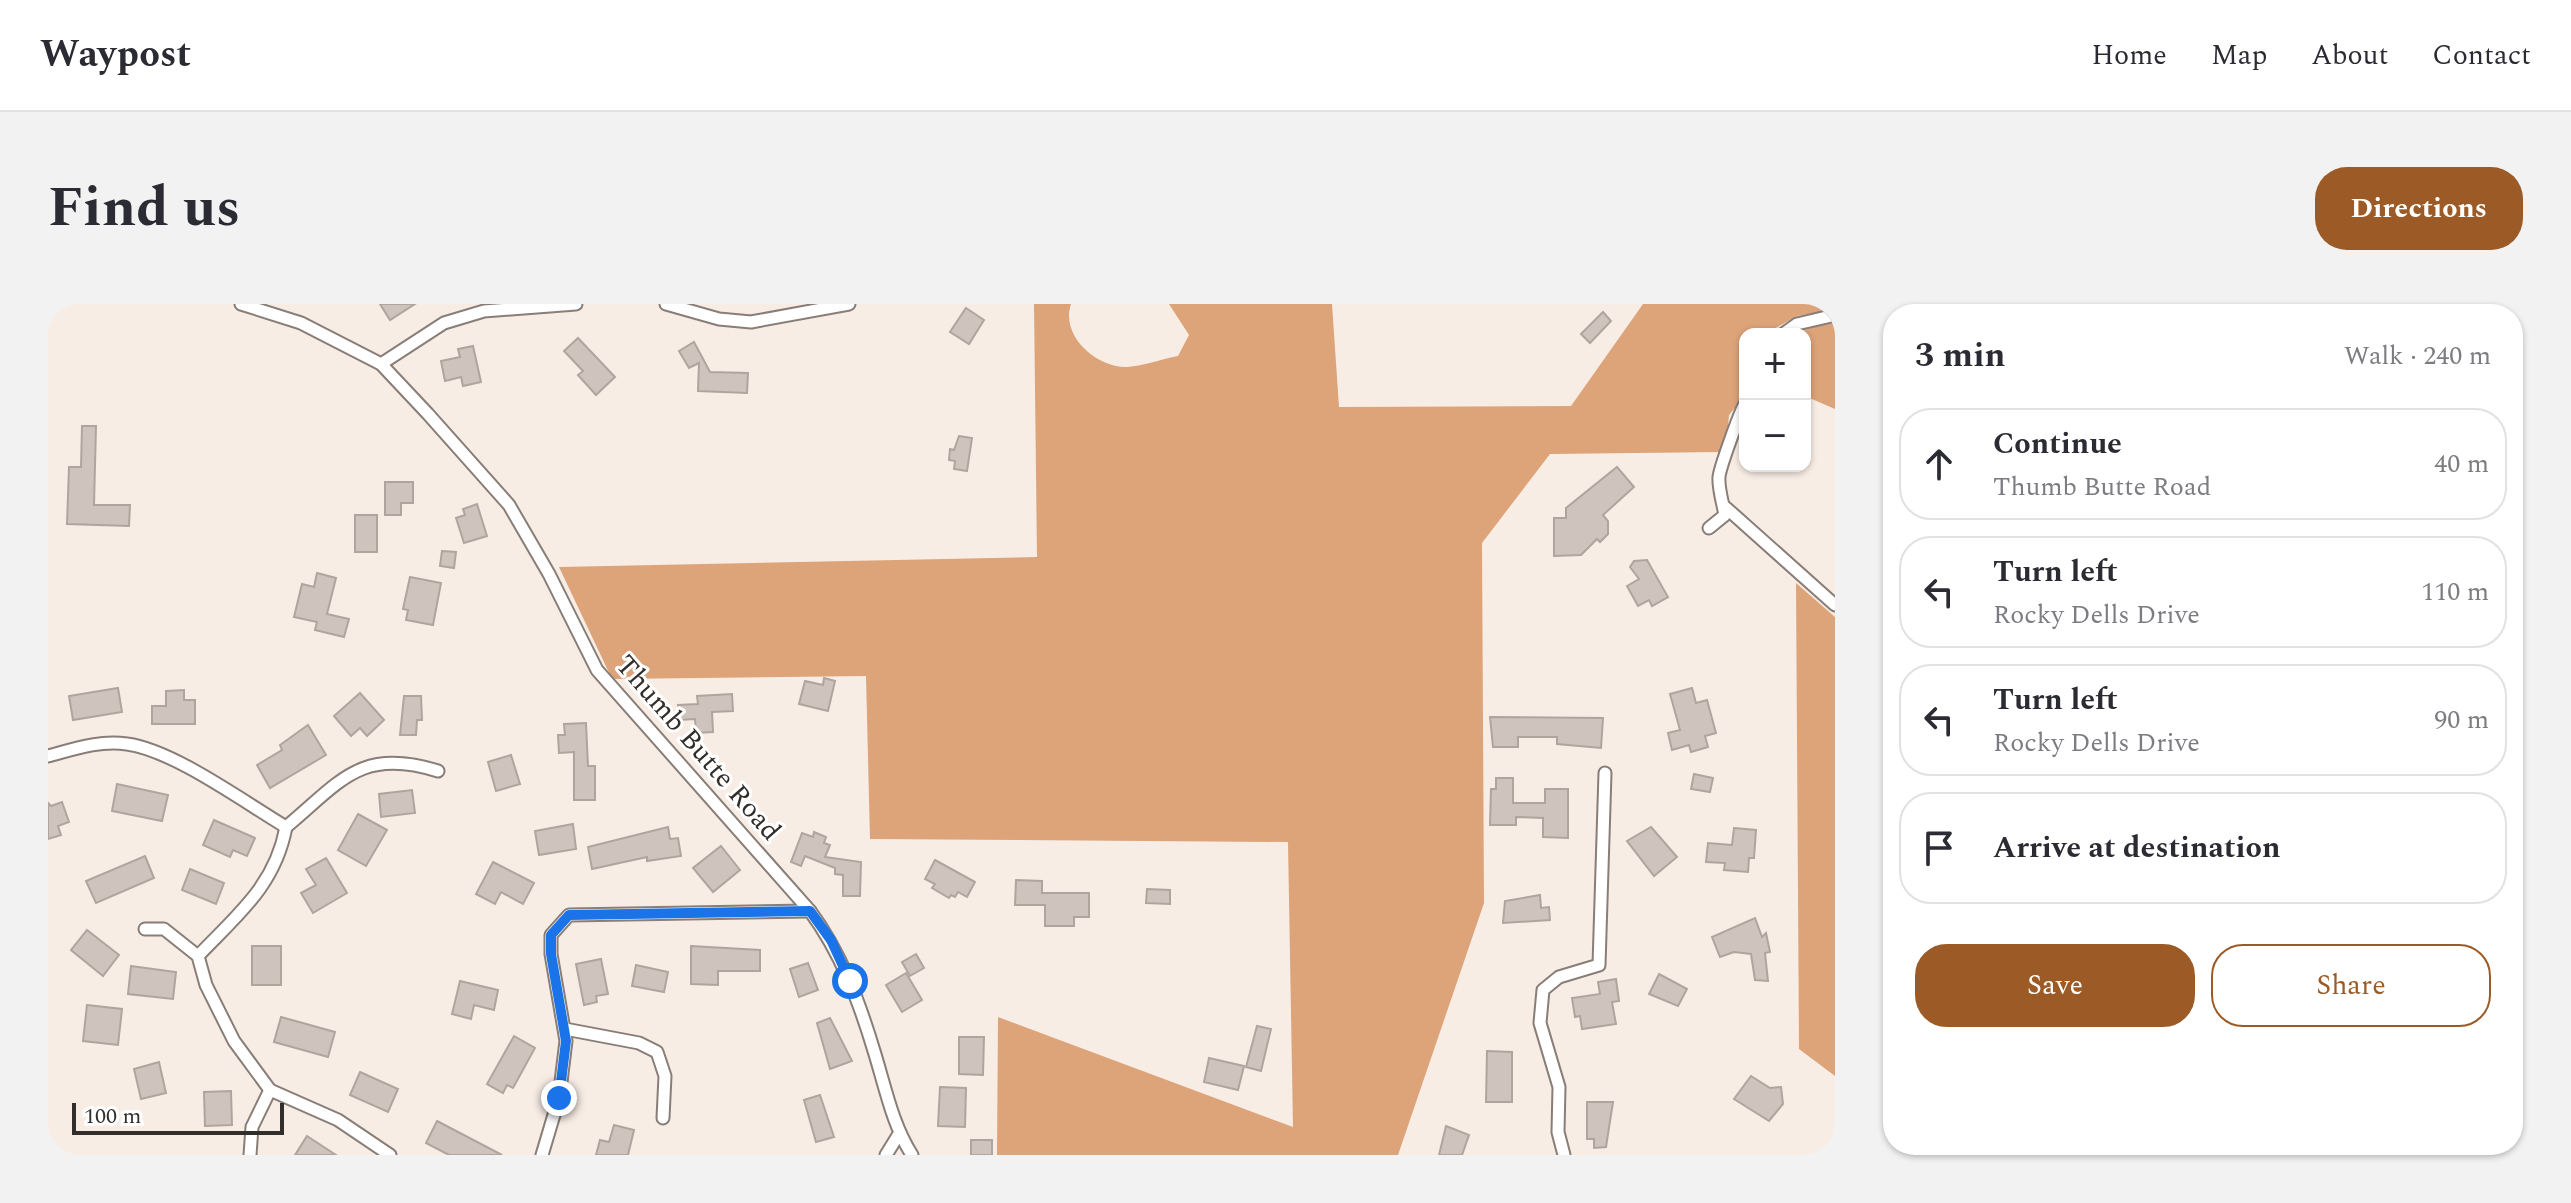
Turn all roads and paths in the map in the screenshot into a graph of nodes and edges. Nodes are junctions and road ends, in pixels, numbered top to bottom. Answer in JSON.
{"nodes":[{"id":1,"x":241,"y":304,"type":"edge"},
{"id":2,"x":576,"y":304,"type":"edge"},
{"id":3,"x":666,"y":304,"type":"edge"},
{"id":4,"x":849,"y":304,"type":"edge"},
{"id":5,"x":1835,"y":315,"type":"edge"},
{"id":6,"x":1791,"y":328,"type":"edge"},
{"id":7,"x":381,"y":364,"type":"junction"},
{"id":8,"x":1739,"y":413,"type":"edge"},
{"id":9,"x":1724,"y":506,"type":"junction"},
{"id":10,"x":1709,"y":528,"type":"dead end"},
{"id":11,"x":1835,"y":605,"type":"edge"},
{"id":12,"x":48,"y":756,"type":"edge"},
{"id":13,"x":438,"y":771,"type":"dead end"},
{"id":14,"x":1605,"y":773,"type":"dead end"},
{"id":15,"x":286,"y":827,"type":"junction"},
{"id":16,"x":810,"y":911,"type":"junction"},
{"id":17,"x":145,"y":929,"type":"dead end"},
{"id":18,"x":198,"y":956,"type":"junction"},
{"id":19,"x":565,"y":1029,"type":"junction"},
{"id":20,"x":270,"y":1090,"type":"junction"},
{"id":21,"x":663,"y":1118,"type":"dead end"},
{"id":22,"x":899,"y":1134,"type":"junction"},
{"id":23,"x":250,"y":1155,"type":"edge"},
{"id":24,"x":390,"y":1155,"type":"edge"},
{"id":25,"x":542,"y":1155,"type":"edge"},
{"id":26,"x":886,"y":1155,"type":"edge"},
{"id":27,"x":912,"y":1155,"type":"edge"},
{"id":28,"x":1564,"y":1155,"type":"edge"}],
"edges":[{"from":1,"to":7,"type":"street","name":"Thumb Butte Road"},
{"from":2,"to":7,"type":"street"},
{"from":3,"to":4,"type":"street"},
{"from":5,"to":6,"type":"street"},
{"from":7,"to":16,"type":"street","name":"Thumb Butte Road"},
{"from":8,"to":9,"type":"street"},
{"from":9,"to":10,"type":"street"},
{"from":9,"to":11,"type":"street"},
{"from":12,"to":15,"type":"street"},
{"from":13,"to":15,"type":"street"},
{"from":14,"to":28,"type":"street"},
{"from":15,"to":18,"type":"street"},
{"from":16,"to":19,"type":"street"},
{"from":16,"to":22,"type":"street","name":"Thumb Butte Road"},
{"from":17,"to":18,"type":"street"},
{"from":18,"to":20,"type":"street"},
{"from":19,"to":21,"type":"street"},
{"from":19,"to":25,"type":"street"},
{"from":20,"to":23,"type":"street"},
{"from":20,"to":24,"type":"street"},
{"from":22,"to":26,"type":"street"},
{"from":22,"to":27,"type":"street","name":"Thumb Butte Road"}]}
